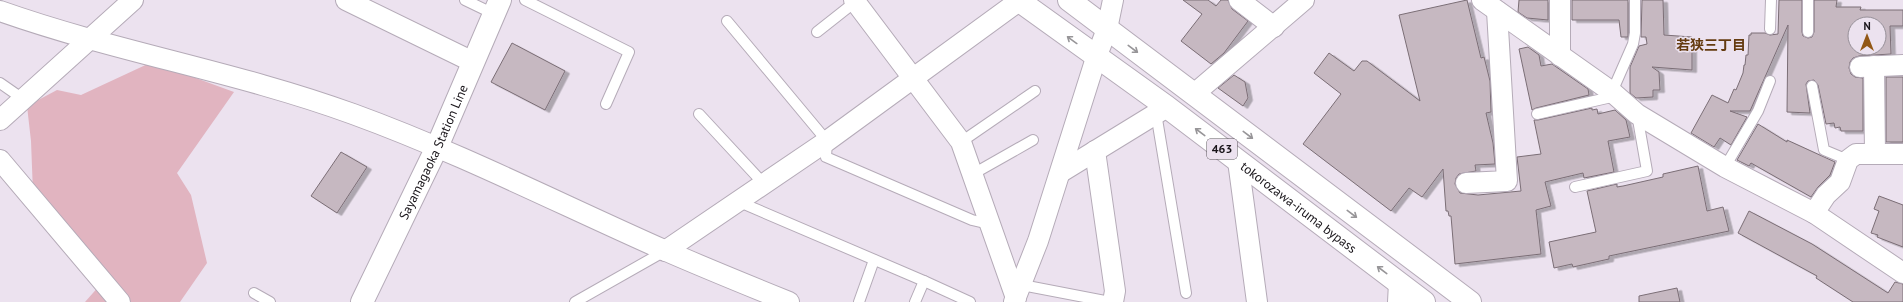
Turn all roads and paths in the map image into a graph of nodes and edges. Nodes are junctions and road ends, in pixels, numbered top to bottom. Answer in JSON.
{"nodes":[{"id":1,"x":134,"y":0,"type":"edge"},
{"id":2,"x":465,"y":0,"type":"edge"},
{"id":3,"x":525,"y":0,"type":"edge"},
{"id":4,"x":1018,"y":0,"type":"edge"},
{"id":5,"x":1069,"y":0,"type":"edge"},
{"id":6,"x":1113,"y":0,"type":"edge"},
{"id":7,"x":1239,"y":0,"type":"edge"},
{"id":8,"x":1304,"y":0,"type":"edge"},
{"id":9,"x":1560,"y":0,"type":"edge"},
{"id":10,"x":1635,"y":0,"type":"edge"},
{"id":11,"x":1771,"y":0,"type":"edge"},
{"id":12,"x":1808,"y":0,"type":"edge"},
{"id":13,"x":854,"y":1,"type":"edge"},
{"id":14,"x":355,"y":2,"type":"edge"},
{"id":15,"x":1490,"y":6,"type":"edge"},
{"id":16,"x":497,"y":7,"type":"edge"},
{"id":17,"x":0,"y":11,"type":"edge"},
{"id":18,"x":727,"y":21,"type":"dead end"},
{"id":19,"x":1274,"y":27,"type":"junction"},
{"id":20,"x":1107,"y":29,"type":"junction"},
{"id":21,"x":1770,"y":29,"type":"dead end"},
{"id":22,"x":817,"y":32,"type":"dead end"},
{"id":23,"x":1808,"y":32,"type":"dead end"},
{"id":24,"x":90,"y":38,"type":"junction"},
{"id":25,"x":1560,"y":56,"type":"junction"},
{"id":26,"x":1096,"y":58,"type":"junction"},
{"id":27,"x":473,"y":62,"type":"junction"},
{"id":28,"x":1903,"y":65,"type":"edge"},
{"id":29,"x":914,"y":78,"type":"junction"},
{"id":30,"x":1770,"y":81,"type":"dead end"},
{"id":31,"x":0,"y":83,"type":"edge"},
{"id":32,"x":1812,"y":86,"type":"dead end"},
{"id":33,"x":1035,"y":91,"type":"dead end"},
{"id":34,"x":1194,"y":94,"type":"junction"},
{"id":35,"x":1614,"y":94,"type":"junction"},
{"id":36,"x":23,"y":99,"type":"junction"},
{"id":37,"x":606,"y":104,"type":"dead end"},
{"id":38,"x":1161,"y":110,"type":"junction"},
{"id":39,"x":699,"y":114,"type":"dead end"},
{"id":40,"x":1536,"y":114,"type":"dead end"},
{"id":41,"x":1637,"y":114,"type":"junction"},
{"id":42,"x":0,"y":120,"type":"edge"},
{"id":43,"x":1032,"y":140,"type":"dead end"},
{"id":44,"x":827,"y":141,"type":"junction"},
{"id":45,"x":962,"y":142,"type":"junction"},
{"id":46,"x":437,"y":147,"type":"junction"},
{"id":47,"x":1095,"y":151,"type":"junction"},
{"id":48,"x":1875,"y":154,"type":"junction"},
{"id":49,"x":1903,"y":154,"type":"edge"},
{"id":50,"x":0,"y":160,"type":"edge"},
{"id":51,"x":1848,"y":160,"type":"junction"},
{"id":52,"x":1238,"y":161,"type":"junction"},
{"id":53,"x":1725,"y":167,"type":"junction"},
{"id":54,"x":1061,"y":172,"type":"junction"},
{"id":55,"x":973,"y":174,"type":"junction"},
{"id":56,"x":763,"y":183,"type":"junction"},
{"id":57,"x":1466,"y":183,"type":"dead end"},
{"id":58,"x":1574,"y":187,"type":"dead end"},
{"id":59,"x":737,"y":201,"type":"junction"},
{"id":60,"x":1814,"y":213,"type":"junction"},
{"id":61,"x":989,"y":224,"type":"junction"},
{"id":62,"x":665,"y":250,"type":"junction"},
{"id":63,"x":874,"y":260,"type":"junction"},
{"id":64,"x":1903,"y":272,"type":"edge"},
{"id":65,"x":924,"y":281,"type":"junction"},
{"id":66,"x":254,"y":293,"type":"dead end"},
{"id":67,"x":1186,"y":293,"type":"dead end"},
{"id":68,"x":1399,"y":293,"type":"edge"},
{"id":69,"x":1018,"y":295,"type":"edge"},
{"id":70,"x":120,"y":302,"type":"edge"},
{"id":71,"x":270,"y":302,"type":"edge"},
{"id":72,"x":362,"y":302,"type":"edge"},
{"id":73,"x":575,"y":302,"type":"edge"},
{"id":74,"x":789,"y":302,"type":"edge"},
{"id":75,"x":860,"y":302,"type":"edge"},
{"id":76,"x":915,"y":302,"type":"edge"},
{"id":77,"x":970,"y":302,"type":"edge"},
{"id":78,"x":1112,"y":302,"type":"edge"},
{"id":79,"x":1257,"y":302,"type":"edge"},
{"id":80,"x":1424,"y":302,"type":"edge"},
{"id":81,"x":1470,"y":302,"type":"edge"}],
"edges":[{"from":1,"to":24,"type":"street"},
{"from":2,"to":16,"type":"lane"},
{"from":3,"to":37,"type":"lane"},
{"from":26,"to":4,"type":"main road","name":"tokorozawa-iruma bypass","number":"463","one_way":true},
{"from":4,"to":29,"type":"street"},
{"from":5,"to":20,"type":"main road","name":"tokorozawa-iruma bypass","number":"463"},
{"from":6,"to":20,"type":"street"},
{"from":7,"to":19,"type":"street"},
{"from":8,"to":19,"type":"street"},
{"from":9,"to":25,"type":"street"},
{"from":10,"to":35,"type":"lane"},
{"from":11,"to":21,"type":"lane"},
{"from":12,"to":23,"type":"lane"},
{"from":13,"to":22,"type":"lane"},
{"from":13,"to":29,"type":"street"},
{"from":14,"to":27,"type":"street"},
{"from":15,"to":25,"type":"street"},
{"from":15,"to":57,"type":"street"},
{"from":16,"to":27,"type":"main road","name":"Sayamagaoka Station Line"},
{"from":17,"to":24,"type":"street"},
{"from":18,"to":44,"type":"lane"},
{"from":19,"to":34,"type":"street"},
{"from":20,"to":26,"type":"street"},
{"from":20,"to":34,"type":"main road","name":"tokorozawa-iruma bypass","number":"463","one_way":true},
{"from":24,"to":36,"type":"street"},
{"from":24,"to":46,"type":"street"},
{"from":25,"to":35,"type":"street"},
{"from":26,"to":38,"type":"main road","name":"tokorozawa-iruma bypass","number":"463"},
{"from":26,"to":54,"type":"street"},
{"from":27,"to":46,"type":"main road","name":"Sayamagaoka Station Line"},
{"from":28,"to":48,"type":"street"},
{"from":29,"to":44,"type":"street"},
{"from":29,"to":45,"type":"street"},
{"from":30,"to":53,"type":"lane"},
{"from":31,"to":36,"type":"lane"},
{"from":32,"to":51,"type":"lane"},
{"from":33,"to":45,"type":"lane"},
{"from":34,"to":81,"type":"main road","name":"tokorozawa-iruma bypass","number":"463","one_way":true},
{"from":35,"to":40,"type":"lane"},
{"from":35,"to":41,"type":"street"},
{"from":36,"to":42,"type":"street"},
{"from":38,"to":47,"type":"street"},
{"from":52,"to":38,"type":"main road","name":"tokorozawa-iruma bypass","number":"463","one_way":true},
{"from":38,"to":67,"type":"lane"},
{"from":39,"to":56,"type":"lane"},
{"from":41,"to":53,"type":"street"},
{"from":41,"to":58,"type":"lane"},
{"from":43,"to":55,"type":"lane"},
{"from":44,"to":56,"type":"street"},
{"from":44,"to":61,"type":"lane"},
{"from":45,"to":55,"type":"street"},
{"from":46,"to":62,"type":"street"},
{"from":46,"to":72,"type":"main road","name":"Sayamagaoka Station Line"},
{"from":47,"to":54,"type":"street"},
{"from":47,"to":78,"type":"street"},
{"from":48,"to":49,"type":"street"},
{"from":48,"to":51,"type":"street"},
{"from":50,"to":70,"type":"street"},
{"from":51,"to":60,"type":"street"},
{"from":68,"to":52,"type":"main road","name":"tokorozawa-iruma bypass","number":"463","one_way":true},
{"from":52,"to":79,"type":"street"},
{"from":53,"to":60,"type":"street"},
{"from":54,"to":69,"type":"street"},
{"from":55,"to":61,"type":"street"},
{"from":56,"to":59,"type":"street"},
{"from":59,"to":62,"type":"street"},
{"from":59,"to":63,"type":"lane"},
{"from":60,"to":64,"type":"street"},
{"from":61,"to":69,"type":"street"},
{"from":62,"to":73,"type":"lane"},
{"from":62,"to":74,"type":"street"},
{"from":63,"to":65,"type":"lane"},
{"from":63,"to":75,"type":"lane"},
{"from":65,"to":76,"type":"lane"},
{"from":65,"to":77,"type":"lane"},
{"from":66,"to":71,"type":"lane"},
{"from":68,"to":80,"type":"main road","name":"tokorozawa-iruma bypass","number":"463"},
{"from":69,"to":78,"type":"lane"}]}
